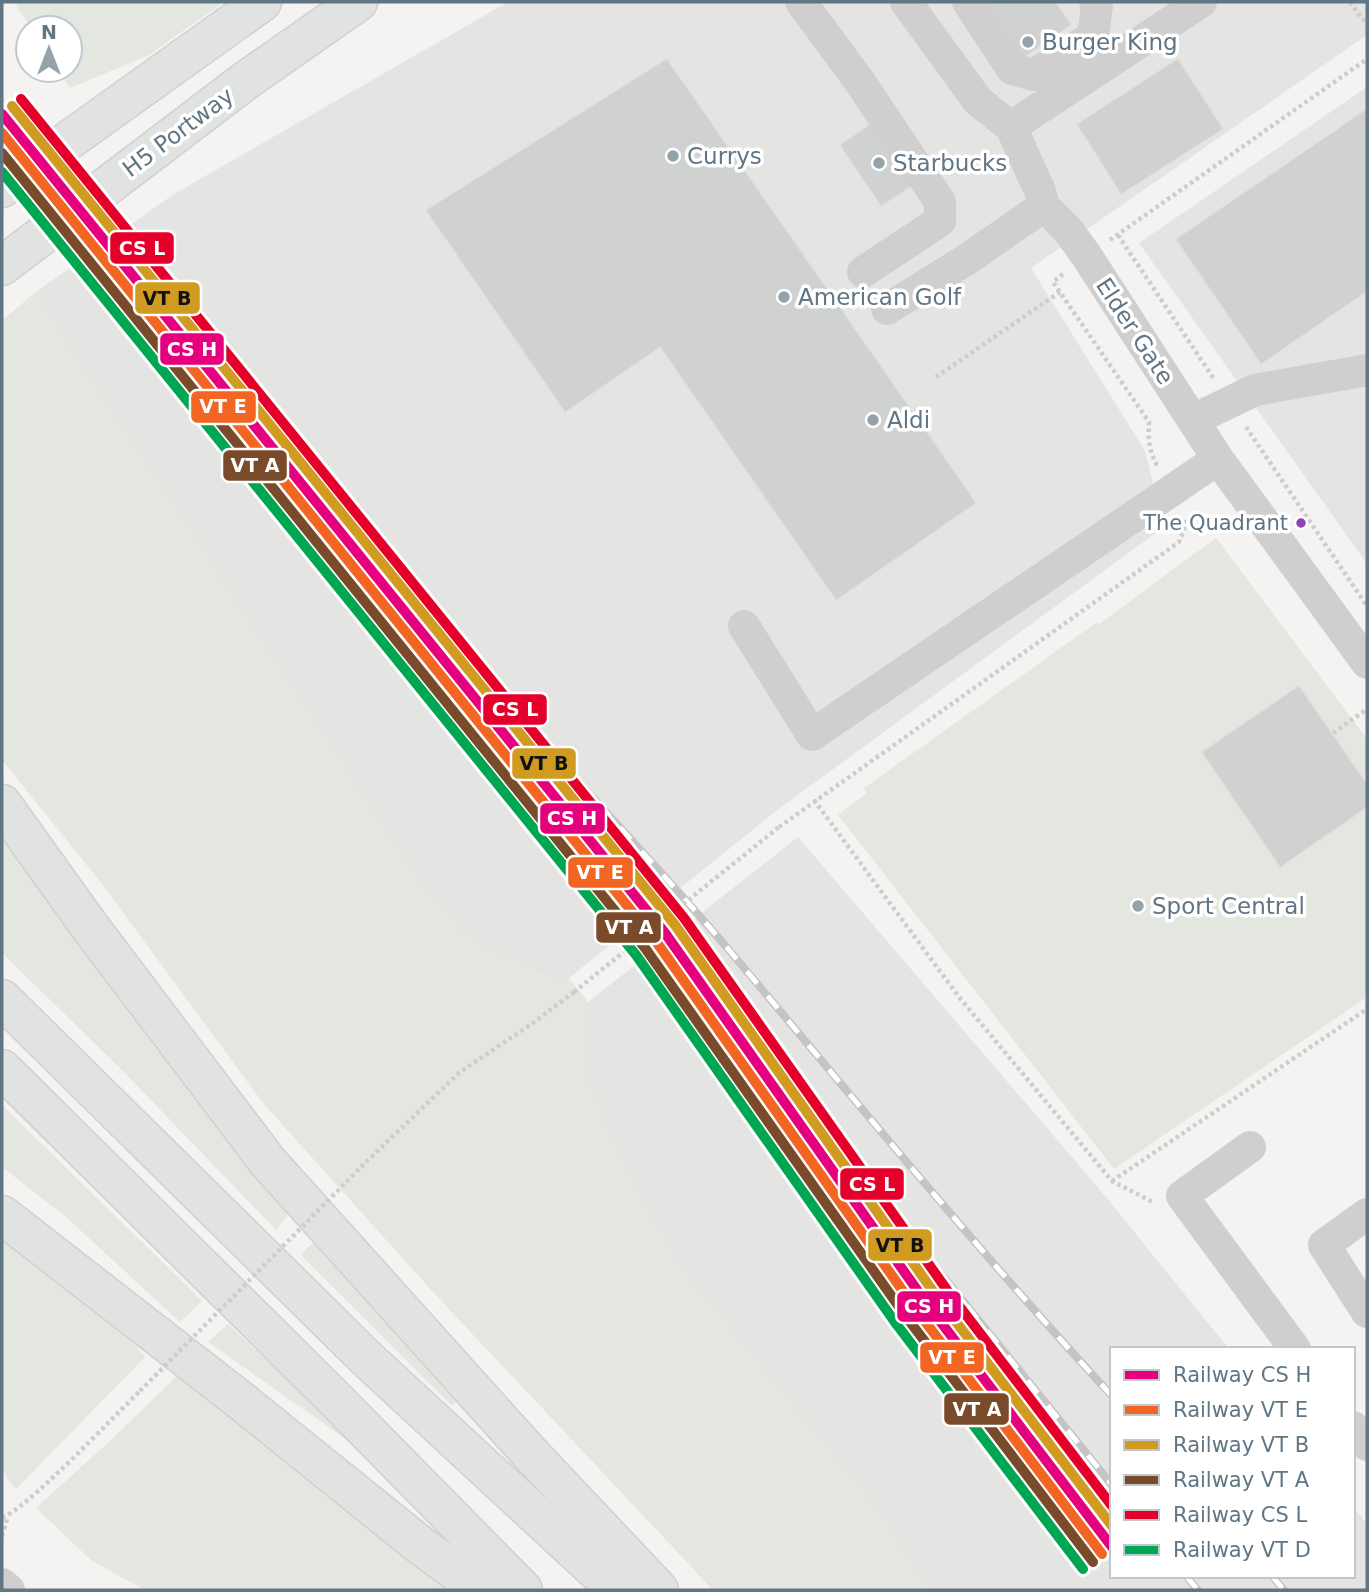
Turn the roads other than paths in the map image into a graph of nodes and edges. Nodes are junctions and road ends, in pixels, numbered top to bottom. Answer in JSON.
{"nodes":[{"id":1,"x":262,"y":2,"type":"edge"},
{"id":2,"x":358,"y":2,"type":"edge"},
{"id":3,"x":801,"y":2,"type":"edge"},
{"id":4,"x":906,"y":2,"type":"edge"},
{"id":5,"x":968,"y":2,"type":"edge"},
{"id":6,"x":976,"y":2,"type":"edge"},
{"id":7,"x":1082,"y":2,"type":"edge"},
{"id":8,"x":1095,"y":2,"type":"edge"},
{"id":9,"x":1201,"y":2,"type":"edge"},
{"id":10,"x":1163,"y":12,"type":"edge"},
{"id":11,"x":1011,"y":127,"type":"junction"},
{"id":12,"x":2,"y":188,"type":"edge"},
{"id":13,"x":1044,"y":206,"type":"junction"},
{"id":14,"x":12,"y":259,"type":"edge"},
{"id":15,"x":863,"y":272,"type":"dead end"},
{"id":16,"x":887,"y":309,"type":"dead end"},
{"id":17,"x":1367,"y":370,"type":"edge"},
{"id":18,"x":1193,"y":420,"type":"junction"},
{"id":19,"x":1218,"y":459,"type":"junction"},
{"id":20,"x":744,"y":626,"type":"dead end"},
{"id":21,"x":1367,"y":663,"type":"edge"},
{"id":22,"x":2,"y":804,"type":"edge"},
{"id":23,"x":2,"y":999,"type":"edge"},
{"id":24,"x":2,"y":1069,"type":"edge"},
{"id":25,"x":1250,"y":1147,"type":"dead end"},
{"id":26,"x":1367,"y":1214,"type":"edge"},
{"id":27,"x":2,"y":1215,"type":"edge"},
{"id":28,"x":1367,"y":1312,"type":"edge"},
{"id":29,"x":1294,"y":1347,"type":"edge"},
{"id":30,"x":1355,"y":1430,"type":"edge"},
{"id":31,"x":1367,"y":1446,"type":"edge"},
{"id":32,"x":2,"y":1584,"type":"edge"},
{"id":33,"x":9,"y":1590,"type":"edge"},
{"id":34,"x":481,"y":1590,"type":"edge"},
{"id":35,"x":523,"y":1590,"type":"edge"},
{"id":36,"x":617,"y":1590,"type":"edge"},
{"id":37,"x":659,"y":1590,"type":"edge"}],
"edges":[{"from":1,"to":12,"type":"main road"},
{"from":2,"to":14,"type":"main road","name":"H5 Portway"},
{"from":3,"to":15,"type":"street"},
{"from":4,"to":11,"type":"street","name":"Elder Gate"},
{"from":5,"to":8,"type":"street"},
{"from":6,"to":7,"type":"street"},
{"from":9,"to":10,"type":"street"},
{"from":10,"to":11,"type":"street"},
{"from":11,"to":13,"type":"street","name":"Elder Gate"},
{"from":13,"to":16,"type":"street"},
{"from":13,"to":18,"type":"street","name":"Elder Gate"},
{"from":17,"to":18,"type":"street"},
{"from":18,"to":19,"type":"street","name":"Elder Gate"},
{"from":19,"to":20,"type":"street"},
{"from":19,"to":21,"type":"street","name":"Elder Gate"},
{"from":22,"to":37,"type":"main road"},
{"from":23,"to":36,"type":"main road"},
{"from":24,"to":35,"type":"main road"},
{"from":25,"to":29,"type":"street"},
{"from":26,"to":28,"type":"street"},
{"from":27,"to":34,"type":"main road"},
{"from":30,"to":31,"type":"street"},
{"from":32,"to":33,"type":"street"}]}
